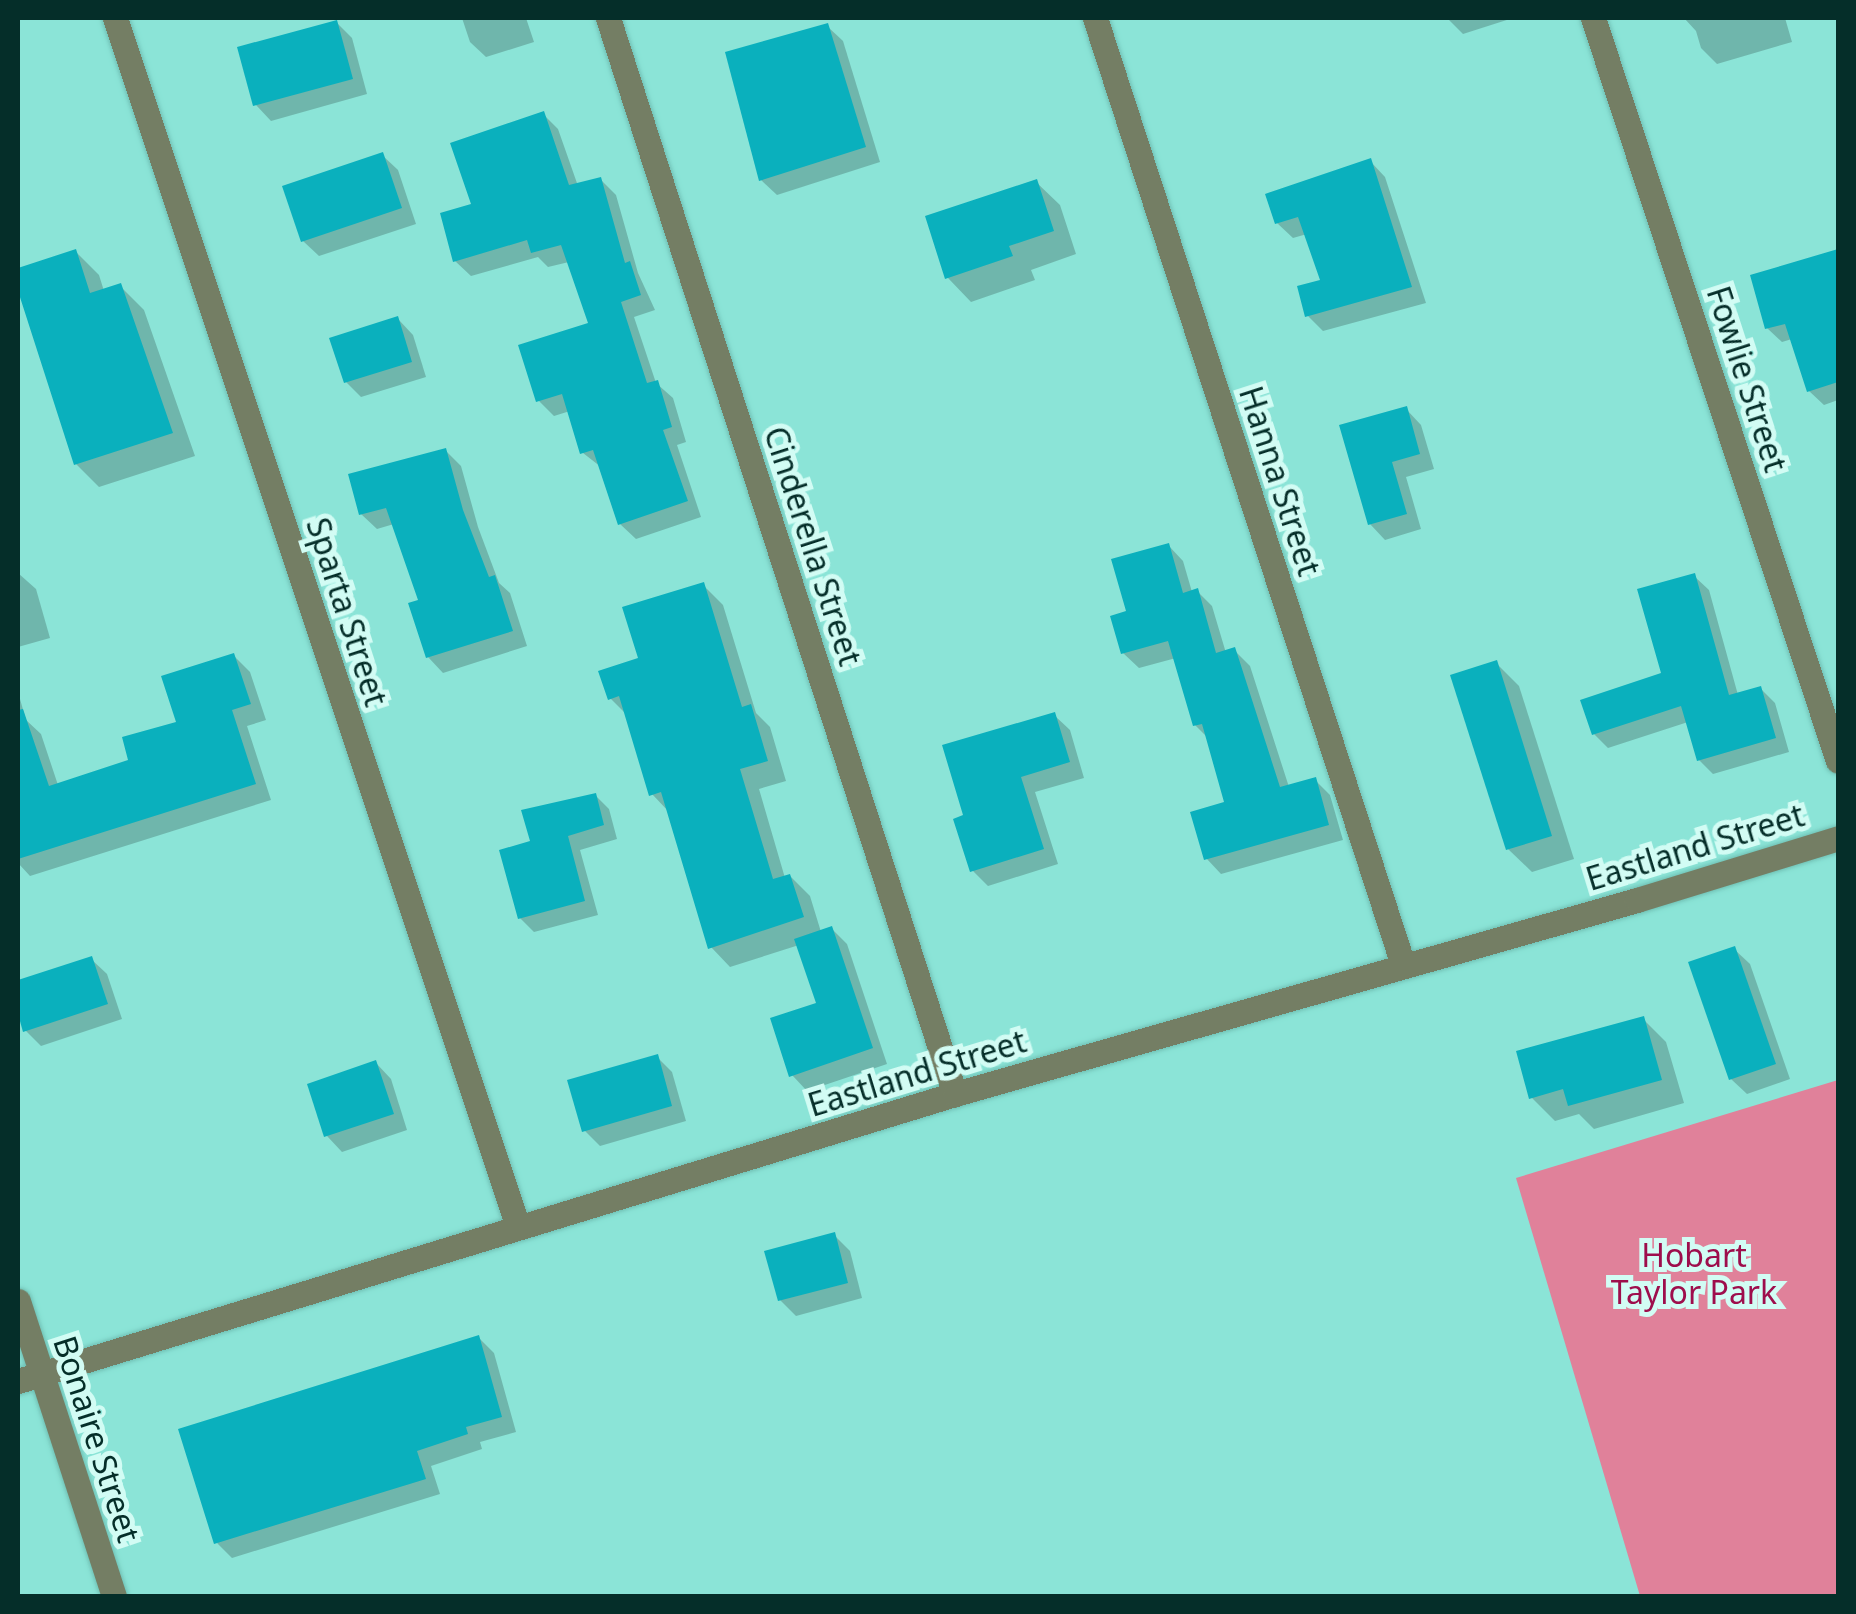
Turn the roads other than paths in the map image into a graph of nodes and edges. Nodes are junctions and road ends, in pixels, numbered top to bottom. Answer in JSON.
{"nodes":[{"id":1,"x":115,"y":18,"type":"edge"},
{"id":2,"x":608,"y":18,"type":"edge"},
{"id":3,"x":1095,"y":18,"type":"edge"},
{"id":4,"x":1593,"y":18,"type":"edge"},
{"id":5,"x":1838,"y":761,"type":"edge"},
{"id":6,"x":1838,"y":838,"type":"edge"},
{"id":7,"x":1404,"y":966,"type":"junction"},
{"id":8,"x":955,"y":1094,"type":"junction"},
{"id":9,"x":518,"y":1227,"type":"junction"},
{"id":10,"x":18,"y":1302,"type":"edge"},
{"id":11,"x":30,"y":1378,"type":"edge"},
{"id":12,"x":114,"y":1596,"type":"edge"}],
"edges":[{"from":1,"to":9,"type":"street","name":"Sparta Street"},
{"from":2,"to":8,"type":"street","name":"Cinderella Street"},
{"from":3,"to":7,"type":"street","name":"Hanna Street"},
{"from":4,"to":5,"type":"street","name":"Fowlie Street"},
{"from":6,"to":7,"type":"street","name":"Eastland Street"},
{"from":7,"to":8,"type":"street","name":"Eastland Street"},
{"from":8,"to":9,"type":"street","name":"Eastland Street"},
{"from":9,"to":11,"type":"street","name":"Eastland Street"},
{"from":10,"to":11,"type":"street","name":"Bonaire Street"},
{"from":11,"to":12,"type":"street","name":"Bonaire Street"}]}
